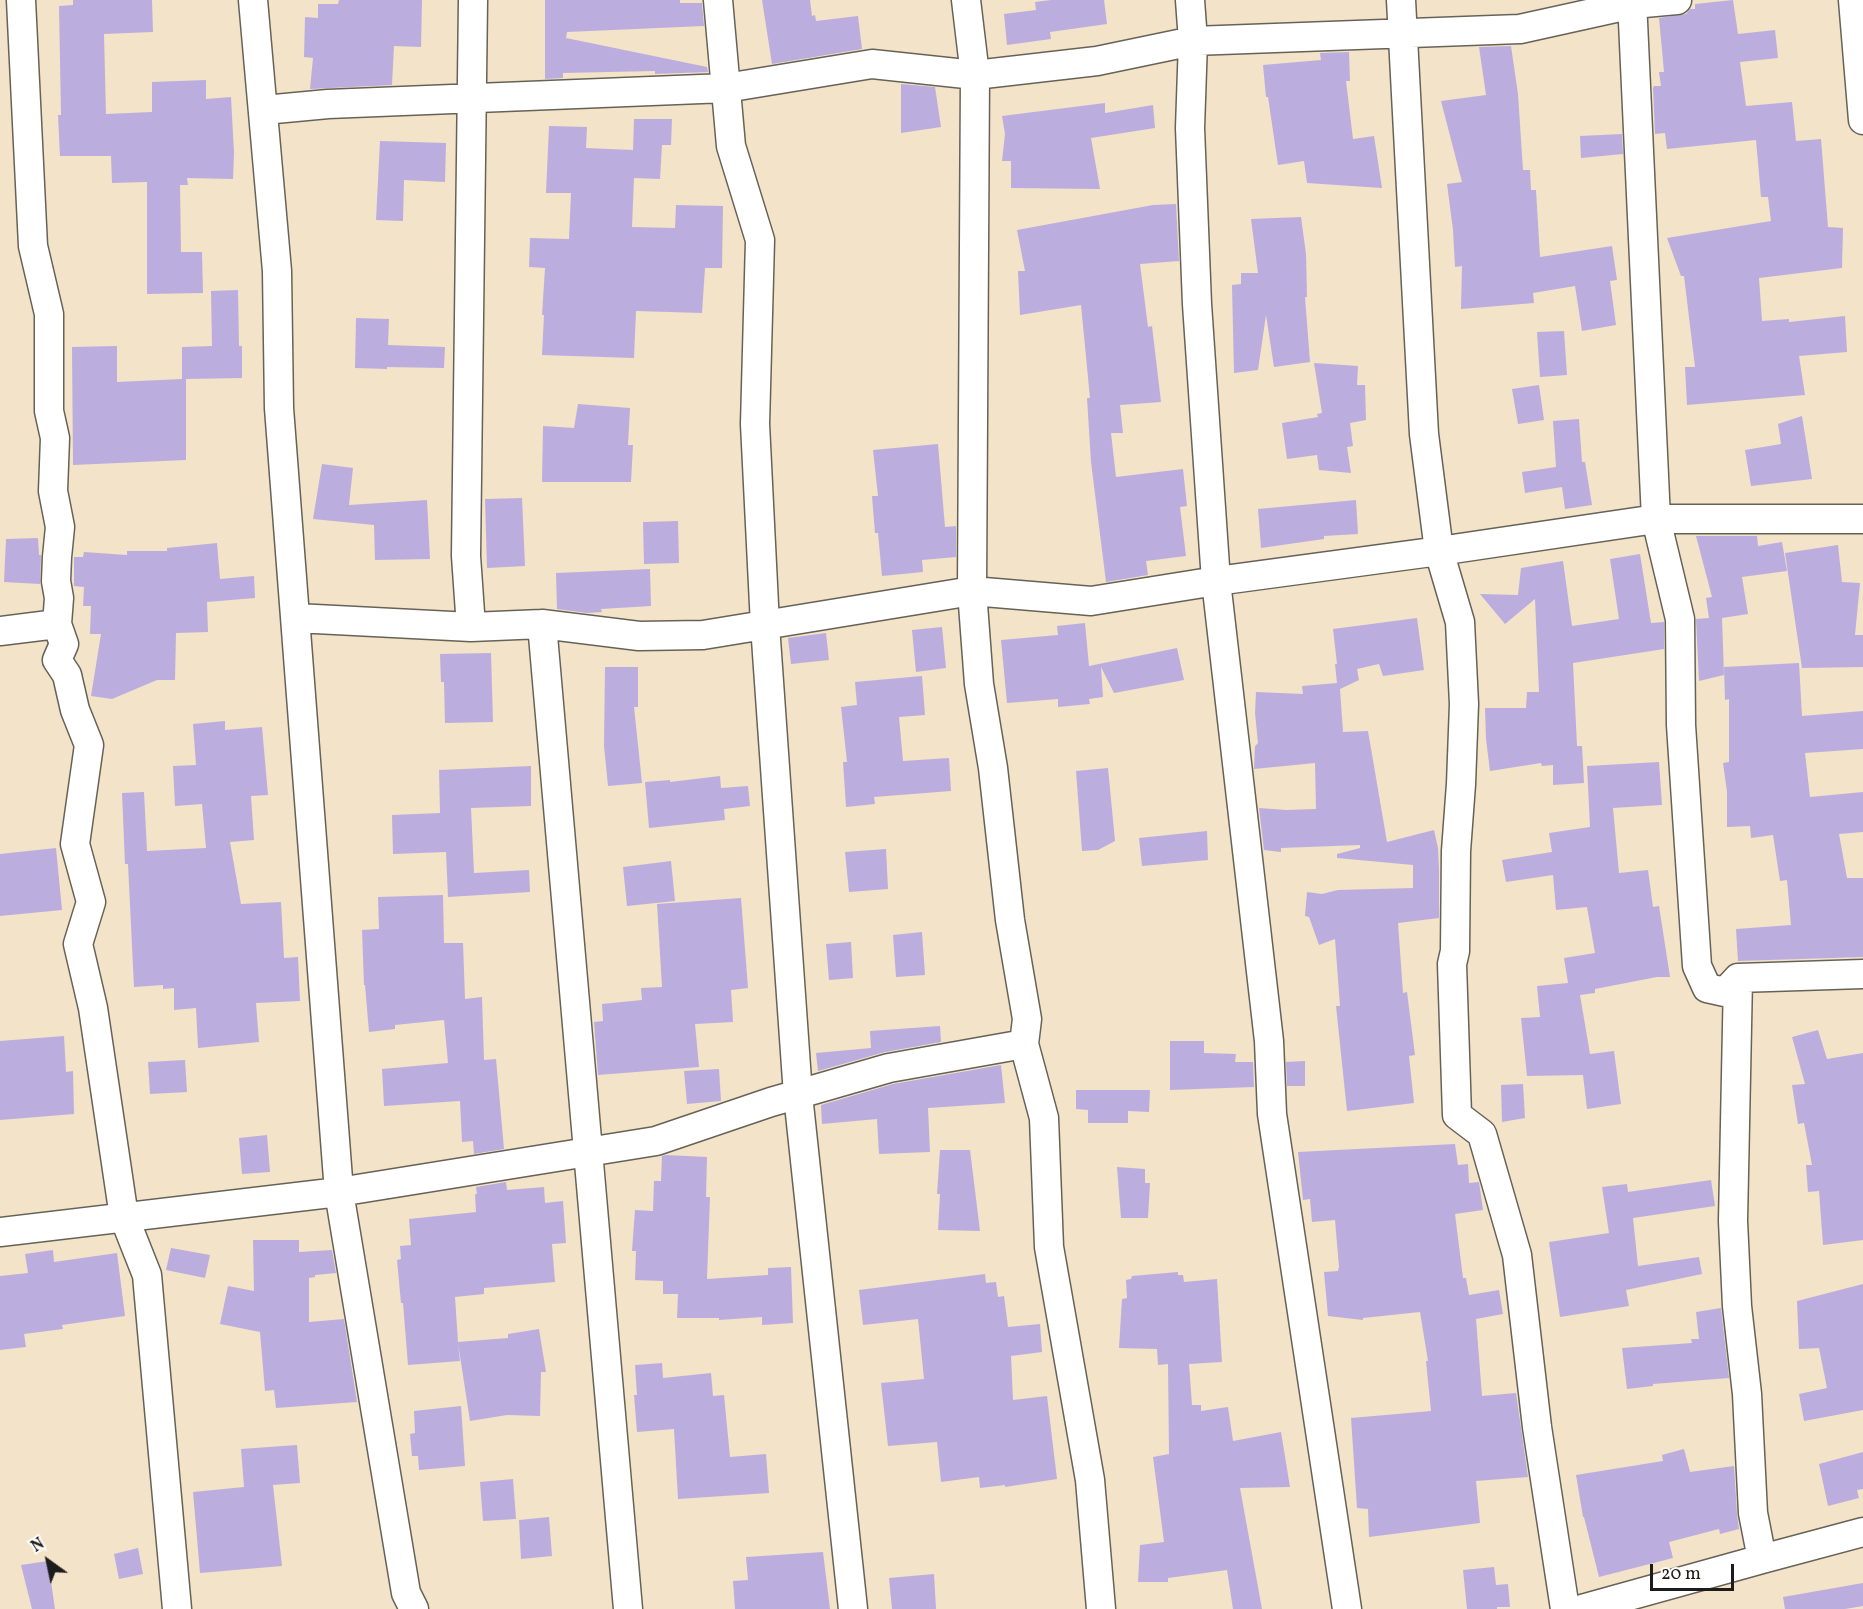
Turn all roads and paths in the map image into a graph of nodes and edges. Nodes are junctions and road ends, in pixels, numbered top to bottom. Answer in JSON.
{"nodes":[{"id":1,"x":21,"y":0,"type":"edge"},
{"id":2,"x":253,"y":0,"type":"edge"},
{"id":3,"x":472,"y":0,"type":"edge"},
{"id":4,"x":718,"y":0,"type":"edge"},
{"id":5,"x":966,"y":0,"type":"edge"},
{"id":6,"x":1190,"y":0,"type":"edge"},
{"id":7,"x":1401,"y":0,"type":"edge"},
{"id":8,"x":1677,"y":0,"type":"edge"},
{"id":9,"x":1853,"y":0,"type":"edge"},
{"id":10,"x":1633,"y":2,"type":"edge"},
{"id":11,"x":1403,"y":33,"type":"junction"},
{"id":12,"x":1193,"y":41,"type":"junction"},
{"id":13,"x":975,"y":75,"type":"junction"},
{"id":14,"x":726,"y":88,"type":"junction"},
{"id":15,"x":472,"y":100,"type":"junction"},
{"id":16,"x":264,"y":110,"type":"junction"},
{"id":17,"x":1863,"y":120,"type":"edge"},
{"id":18,"x":1656,"y":519,"type":"junction"},
{"id":19,"x":1863,"y":519,"type":"edge"},
{"id":20,"x":1439,"y":551,"type":"junction"},
{"id":21,"x":1216,"y":581,"type":"junction"},
{"id":22,"x":972,"y":591,"type":"junction"},
{"id":23,"x":296,"y":618,"type":"junction"},
{"id":24,"x":57,"y":624,"type":"junction"},
{"id":25,"x":542,"y":624,"type":"junction"},
{"id":26,"x":765,"y":626,"type":"junction"},
{"id":27,"x":471,"y":627,"type":"junction"},
{"id":28,"x":0,"y":631,"type":"edge"},
{"id":29,"x":1863,"y":974,"type":"edge"},
{"id":30,"x":1738,"y":978,"type":"junction"},
{"id":31,"x":1024,"y":1044,"type":"junction"},
{"id":32,"x":798,"y":1095,"type":"junction"},
{"id":33,"x":588,"y":1152,"type":"junction"},
{"id":34,"x":339,"y":1192,"type":"junction"},
{"id":35,"x":124,"y":1217,"type":"junction"},
{"id":36,"x":0,"y":1232,"type":"edge"},
{"id":37,"x":1863,"y":1532,"type":"edge"},
{"id":38,"x":1762,"y":1559,"type":"junction"},
{"id":39,"x":177,"y":1609,"type":"edge"},
{"id":40,"x":414,"y":1609,"type":"edge"},
{"id":41,"x":628,"y":1609,"type":"edge"},
{"id":42,"x":853,"y":1609,"type":"edge"},
{"id":43,"x":1101,"y":1609,"type":"edge"},
{"id":44,"x":1347,"y":1609,"type":"edge"},
{"id":45,"x":1565,"y":1609,"type":"edge"},
{"id":46,"x":1582,"y":1609,"type":"edge"}],
"edges":[{"from":1,"to":24,"type":"street"},
{"from":2,"to":16,"type":"street"},
{"from":3,"to":15,"type":"street"},
{"from":4,"to":14,"type":"street"},
{"from":5,"to":13,"type":"street"},
{"from":6,"to":12,"type":"street"},
{"from":7,"to":11,"type":"street"},
{"from":8,"to":10,"type":"street"},
{"from":9,"to":17,"type":"street"},
{"from":10,"to":11,"type":"street"},
{"from":10,"to":18,"type":"street"},
{"from":11,"to":12,"type":"street"},
{"from":11,"to":20,"type":"street"},
{"from":12,"to":13,"type":"street"},
{"from":12,"to":21,"type":"street"},
{"from":13,"to":14,"type":"street"},
{"from":13,"to":22,"type":"street"},
{"from":14,"to":15,"type":"street"},
{"from":14,"to":26,"type":"street"},
{"from":15,"to":16,"type":"street"},
{"from":15,"to":27,"type":"street"},
{"from":16,"to":23,"type":"street"},
{"from":18,"to":19,"type":"street"},
{"from":18,"to":20,"type":"street"},
{"from":18,"to":30,"type":"street"},
{"from":20,"to":21,"type":"street"},
{"from":20,"to":45,"type":"street"},
{"from":21,"to":22,"type":"street"},
{"from":21,"to":44,"type":"street"},
{"from":22,"to":26,"type":"street"},
{"from":22,"to":31,"type":"street"},
{"from":23,"to":27,"type":"street"},
{"from":23,"to":34,"type":"street"},
{"from":24,"to":28,"type":"street"},
{"from":24,"to":35,"type":"street"},
{"from":25,"to":26,"type":"street"},
{"from":25,"to":27,"type":"street"},
{"from":25,"to":33,"type":"street"},
{"from":26,"to":32,"type":"street"},
{"from":29,"to":30,"type":"street"},
{"from":30,"to":38,"type":"street"},
{"from":31,"to":32,"type":"street"},
{"from":31,"to":43,"type":"street"},
{"from":32,"to":33,"type":"street"},
{"from":32,"to":42,"type":"street"},
{"from":33,"to":34,"type":"street"},
{"from":33,"to":41,"type":"street"},
{"from":34,"to":35,"type":"street"},
{"from":34,"to":40,"type":"street"},
{"from":35,"to":36,"type":"street"},
{"from":35,"to":39,"type":"street"},
{"from":37,"to":38,"type":"street"},
{"from":38,"to":46,"type":"street"}]}
